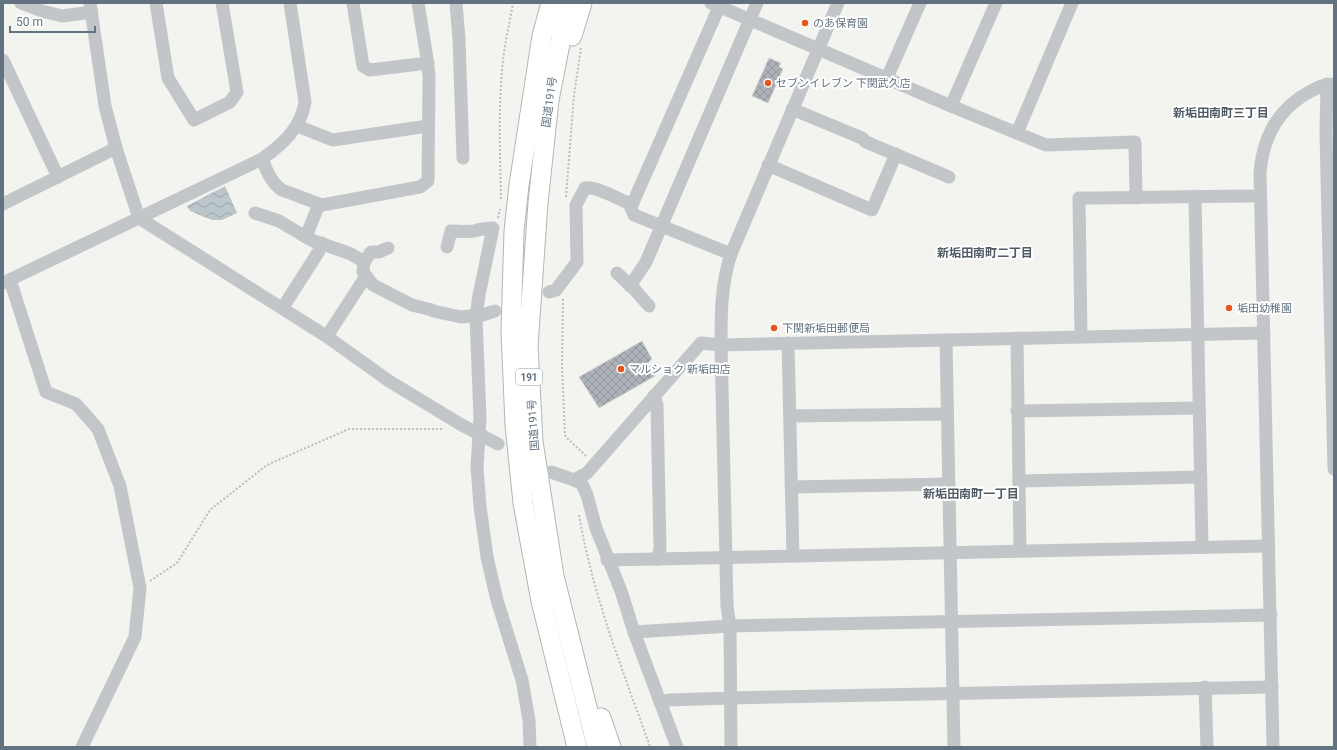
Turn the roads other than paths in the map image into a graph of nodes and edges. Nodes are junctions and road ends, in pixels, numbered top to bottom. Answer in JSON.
{"nodes":[{"id":1,"x":21,"y":3,"type":"edge"},
{"id":2,"x":156,"y":3,"type":"edge"},
{"id":3,"x":222,"y":3,"type":"edge"},
{"id":4,"x":290,"y":3,"type":"edge"},
{"id":5,"x":353,"y":3,"type":"edge"},
{"id":6,"x":418,"y":3,"type":"edge"},
{"id":7,"x":456,"y":3,"type":"edge"},
{"id":8,"x":539,"y":3,"type":"edge"},
{"id":9,"x":551,"y":3,"type":"edge"},
{"id":10,"x":568,"y":3,"type":"edge"},
{"id":11,"x":582,"y":3,"type":"edge"},
{"id":12,"x":757,"y":3,"type":"edge"},
{"id":13,"x":838,"y":3,"type":"edge"},
{"id":14,"x":920,"y":3,"type":"edge"},
{"id":15,"x":996,"y":3,"type":"edge"},
{"id":16,"x":1072,"y":3,"type":"edge"},
{"id":17,"x":715,"y":5,"type":"edge"},
{"id":18,"x":91,"y":8,"type":"edge"},
{"id":19,"x":750,"y":20,"type":"junction"},
{"id":20,"x":818,"y":49,"type":"junction"},
{"id":21,"x":3,"y":60,"type":"edge"},
{"id":22,"x":428,"y":63,"type":"junction"},
{"id":23,"x":554,"y":70,"type":"junction"},
{"id":24,"x":887,"y":78,"type":"junction"},
{"id":25,"x":1330,"y":84,"type":"edge"},
{"id":26,"x":951,"y":106,"type":"junction"},
{"id":27,"x":792,"y":109,"type":"junction"},
{"id":28,"x":297,"y":126,"type":"junction"},
{"id":29,"x":428,"y":126,"type":"junction"},
{"id":30,"x":1017,"y":133,"type":"junction"},
{"id":31,"x":116,"y":148,"type":"junction"},
{"id":32,"x":896,"y":154,"type":"junction"},
{"id":33,"x":463,"y":158,"type":"dead end"},
{"id":34,"x":262,"y":159,"type":"junction"},
{"id":35,"x":768,"y":165,"type":"junction"},
{"id":36,"x":58,"y":177,"type":"junction"},
{"id":37,"x":949,"y":177,"type":"dead end"},
{"id":38,"x":519,"y":185,"type":"junction"},
{"id":39,"x":1195,"y":196,"type":"junction"},
{"id":40,"x":1251,"y":196,"type":"dead end"},
{"id":41,"x":1136,"y":198,"type":"junction"},
{"id":42,"x":3,"y":204,"type":"edge"},
{"id":43,"x":319,"y":204,"type":"junction"},
{"id":44,"x":632,"y":205,"type":"junction"},
{"id":45,"x":255,"y":213,"type":"dead end"},
{"id":46,"x":139,"y":218,"type":"junction"},
{"id":47,"x":662,"y":226,"type":"junction"},
{"id":48,"x":306,"y":236,"type":"junction"},
{"id":49,"x":320,"y":247,"type":"junction"},
{"id":50,"x":446,"y":247,"type":"dead end"},
{"id":51,"x":388,"y":248,"type":"dead end"},
{"id":52,"x":731,"y":254,"type":"junction"},
{"id":53,"x":364,"y":262,"type":"junction"},
{"id":54,"x":617,"y":273,"type":"dead end"},
{"id":55,"x":366,"y":276,"type":"junction"},
{"id":56,"x":6,"y":281,"type":"edge"},
{"id":57,"x":630,"y":286,"type":"junction"},
{"id":58,"x":549,"y":292,"type":"dead end"},
{"id":59,"x":287,"y":301,"type":"dead end"},
{"id":60,"x":649,"y":306,"type":"dead end"},
{"id":61,"x":495,"y":311,"type":"dead end"},
{"id":62,"x":473,"y":317,"type":"junction"},
{"id":63,"x":332,"y":330,"type":"dead end"},
{"id":64,"x":1264,"y":333,"type":"junction"},
{"id":65,"x":1198,"y":334,"type":"junction"},
{"id":66,"x":1081,"y":336,"type":"junction"},
{"id":67,"x":1016,"y":338,"type":"junction"},
{"id":68,"x":946,"y":340,"type":"junction"},
{"id":69,"x":788,"y":343,"type":"junction"},
{"id":70,"x":721,"y":345,"type":"junction"},
{"id":71,"x":654,"y":396,"type":"junction"},
{"id":72,"x":1199,"y":408,"type":"junction"},
{"id":73,"x":1017,"y":411,"type":"junction"},
{"id":74,"x":947,"y":414,"type":"junction"},
{"id":75,"x":790,"y":416,"type":"junction"},
{"id":76,"x":479,"y":435,"type":"junction"},
{"id":77,"x":498,"y":444,"type":"dead end"},
{"id":78,"x":1334,"y":469,"type":"edge"},
{"id":79,"x":551,"y":472,"type":"dead end"},
{"id":80,"x":1201,"y":477,"type":"junction"},
{"id":81,"x":574,"y":480,"type":"junction"},
{"id":82,"x":1019,"y":481,"type":"junction"},
{"id":83,"x":949,"y":484,"type":"junction"},
{"id":84,"x":791,"y":487,"type":"junction"},
{"id":85,"x":1269,"y":546,"type":"junction"},
{"id":86,"x":1202,"y":547,"type":"junction"},
{"id":87,"x":1020,"y":551,"type":"junction"},
{"id":88,"x":950,"y":553,"type":"junction"},
{"id":89,"x":793,"y":556,"type":"junction"},
{"id":90,"x":726,"y":557,"type":"junction"},
{"id":91,"x":658,"y":559,"type":"junction"},
{"id":92,"x":607,"y":560,"type":"junction"},
{"id":93,"x":554,"y":576,"type":"junction"},
{"id":94,"x":1271,"y":615,"type":"junction"},
{"id":95,"x":952,"y":622,"type":"junction"},
{"id":96,"x":730,"y":626,"type":"junction"},
{"id":97,"x":634,"y":632,"type":"junction"},
{"id":98,"x":1272,"y":686,"type":"junction"},
{"id":99,"x":1205,"y":687,"type":"junction"},
{"id":100,"x":954,"y":692,"type":"junction"},
{"id":101,"x":730,"y":698,"type":"junction"},
{"id":102,"x":660,"y":702,"type":"junction"},
{"id":103,"x":82,"y":747,"type":"edge"},
{"id":104,"x":530,"y":747,"type":"edge"},
{"id":105,"x":576,"y":747,"type":"edge"},
{"id":106,"x":597,"y":747,"type":"edge"},
{"id":107,"x":611,"y":747,"type":"edge"},
{"id":108,"x":677,"y":747,"type":"edge"},
{"id":109,"x":731,"y":747,"type":"edge"},
{"id":110,"x":954,"y":747,"type":"edge"},
{"id":111,"x":1207,"y":747,"type":"edge"},
{"id":112,"x":1273,"y":747,"type":"edge"}],
"edges":[{"from":1,"to":18,"type":"street"},
{"from":2,"to":3,"type":"street"},
{"from":4,"to":28,"type":"street"},
{"from":5,"to":22,"type":"street"},
{"from":6,"to":22,"type":"street"},
{"from":7,"to":33,"type":"street"},
{"from":8,"to":38,"type":"highway"},
{"from":9,"to":38,"type":"highway","name":"国道191号","number":"191"},
{"from":10,"to":23,"type":"highway","name":"国道191号","number":"191"},
{"from":11,"to":23,"type":"highway"},
{"from":12,"to":19,"type":"street"},
{"from":13,"to":20,"type":"street"},
{"from":14,"to":24,"type":"street"},
{"from":15,"to":26,"type":"street"},
{"from":16,"to":30,"type":"street"},
{"from":17,"to":19,"type":"street"},
{"from":17,"to":44,"type":"street"},
{"from":18,"to":31,"type":"street"},
{"from":19,"to":20,"type":"street"},
{"from":19,"to":47,"type":"street"},
{"from":20,"to":24,"type":"street"},
{"from":20,"to":27,"type":"street"},
{"from":21,"to":36,"type":"street"},
{"from":22,"to":29,"type":"street"},
{"from":23,"to":93,"type":"highway","name":"国道191号","number":"191"},
{"from":24,"to":26,"type":"street"},
{"from":25,"to":64,"type":"street"},
{"from":25,"to":78,"type":"street"},
{"from":26,"to":30,"type":"street"},
{"from":27,"to":32,"type":"street"},
{"from":27,"to":35,"type":"street"},
{"from":28,"to":29,"type":"street"},
{"from":28,"to":34,"type":"street"},
{"from":29,"to":43,"type":"street"},
{"from":30,"to":41,"type":"street"},
{"from":31,"to":36,"type":"street"},
{"from":31,"to":46,"type":"street"},
{"from":32,"to":35,"type":"street"},
{"from":32,"to":37,"type":"street"},
{"from":34,"to":43,"type":"street"},
{"from":34,"to":46,"type":"street"},
{"from":35,"to":52,"type":"street"},
{"from":36,"to":42,"type":"street"},
{"from":38,"to":105,"type":"highway","name":"国道191号","number":"191"},
{"from":39,"to":40,"type":"street"},
{"from":39,"to":41,"type":"street"},
{"from":39,"to":65,"type":"street"},
{"from":41,"to":66,"type":"street"},
{"from":43,"to":48,"type":"street"},
{"from":44,"to":47,"type":"street"},
{"from":44,"to":58,"type":"street"},
{"from":45,"to":48,"type":"street"},
{"from":46,"to":56,"type":"street"},
{"from":46,"to":76,"type":"street"},
{"from":47,"to":52,"type":"street"},
{"from":47,"to":57,"type":"street"},
{"from":48,"to":49,"type":"street"},
{"from":49,"to":53,"type":"street"},
{"from":49,"to":59,"type":"street"},
{"from":50,"to":62,"type":"street"},
{"from":51,"to":53,"type":"street"},
{"from":52,"to":70,"type":"street"},
{"from":53,"to":55,"type":"street"},
{"from":54,"to":57,"type":"street"},
{"from":55,"to":62,"type":"street"},
{"from":55,"to":63,"type":"street"},
{"from":56,"to":103,"type":"street"},
{"from":57,"to":60,"type":"street"},
{"from":61,"to":62,"type":"street"},
{"from":62,"to":76,"type":"street"},
{"from":64,"to":65,"type":"street"},
{"from":64,"to":85,"type":"street"},
{"from":65,"to":66,"type":"street"},
{"from":65,"to":72,"type":"street"},
{"from":66,"to":67,"type":"street"},
{"from":67,"to":68,"type":"street"},
{"from":67,"to":73,"type":"street"},
{"from":68,"to":69,"type":"street"},
{"from":68,"to":74,"type":"street"},
{"from":69,"to":70,"type":"street"},
{"from":69,"to":75,"type":"street"},
{"from":70,"to":71,"type":"street"},
{"from":70,"to":90,"type":"street"},
{"from":71,"to":81,"type":"street"},
{"from":71,"to":91,"type":"street"},
{"from":72,"to":73,"type":"street"},
{"from":72,"to":80,"type":"street"},
{"from":73,"to":82,"type":"street"},
{"from":74,"to":75,"type":"street"},
{"from":74,"to":83,"type":"street"},
{"from":75,"to":84,"type":"street"},
{"from":76,"to":77,"type":"street"},
{"from":76,"to":104,"type":"street"},
{"from":79,"to":81,"type":"street"},
{"from":80,"to":82,"type":"street"},
{"from":80,"to":86,"type":"street"},
{"from":81,"to":92,"type":"street"},
{"from":82,"to":87,"type":"street"},
{"from":83,"to":84,"type":"street"},
{"from":83,"to":88,"type":"street"},
{"from":84,"to":89,"type":"street"},
{"from":85,"to":86,"type":"street"},
{"from":85,"to":94,"type":"street"},
{"from":86,"to":87,"type":"street"},
{"from":87,"to":88,"type":"street"},
{"from":88,"to":89,"type":"street"},
{"from":88,"to":95,"type":"street"},
{"from":89,"to":90,"type":"street"},
{"from":90,"to":91,"type":"street"},
{"from":90,"to":96,"type":"street"},
{"from":91,"to":92,"type":"street"},
{"from":92,"to":97,"type":"street"},
{"from":93,"to":106,"type":"highway","name":"国道191号","number":"191"},
{"from":93,"to":107,"type":"highway"},
{"from":94,"to":95,"type":"street"},
{"from":94,"to":98,"type":"street"},
{"from":95,"to":96,"type":"street"},
{"from":95,"to":100,"type":"street"},
{"from":96,"to":97,"type":"street"},
{"from":96,"to":101,"type":"street"},
{"from":97,"to":102,"type":"street"},
{"from":98,"to":99,"type":"street"},
{"from":98,"to":112,"type":"street"},
{"from":99,"to":100,"type":"street"},
{"from":99,"to":111,"type":"street"},
{"from":100,"to":101,"type":"street"},
{"from":100,"to":110,"type":"street"},
{"from":101,"to":102,"type":"street"},
{"from":101,"to":109,"type":"street"},
{"from":102,"to":108,"type":"street"}]}
